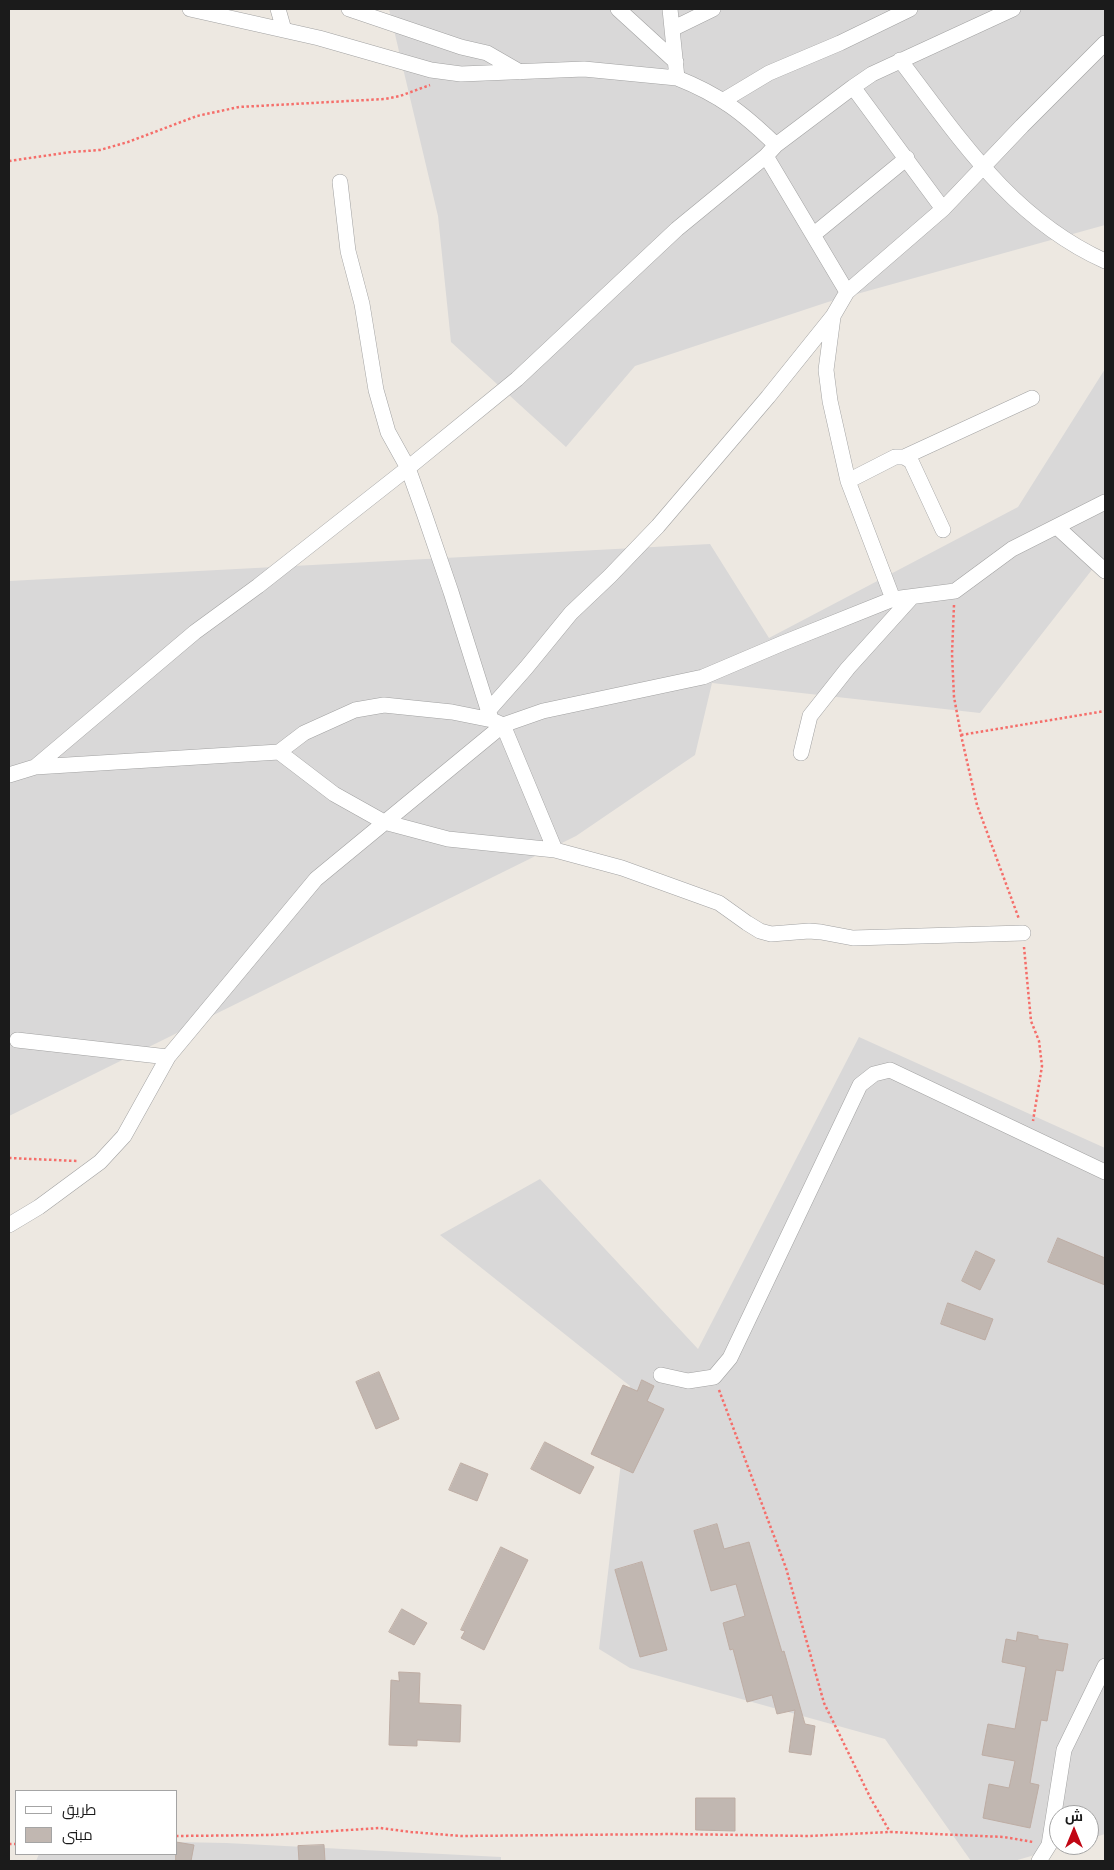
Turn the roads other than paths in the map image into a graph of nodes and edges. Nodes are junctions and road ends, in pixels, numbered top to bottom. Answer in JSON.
{"nodes":[{"id":1,"x":190,"y":9,"type":"edge"},
{"id":2,"x":278,"y":9,"type":"edge"},
{"id":3,"x":349,"y":9,"type":"edge"},
{"id":4,"x":618,"y":9,"type":"edge"},
{"id":5,"x":670,"y":9,"type":"edge"},
{"id":6,"x":713,"y":9,"type":"edge"},
{"id":7,"x":910,"y":9,"type":"edge"},
{"id":8,"x":1013,"y":9,"type":"edge"},
{"id":9,"x":672,"y":29,"type":"junction"},
{"id":10,"x":284,"y":30,"type":"junction"},
{"id":11,"x":1105,"y":43,"type":"edge"},
{"id":12,"x":900,"y":60,"type":"junction"},
{"id":13,"x":676,"y":62,"type":"junction"},
{"id":14,"x":520,"y":72,"type":"junction"},
{"id":15,"x":677,"y":78,"type":"junction"},
{"id":16,"x":853,"y":87,"type":"junction"},
{"id":17,"x":724,"y":100,"type":"junction"},
{"id":18,"x":771,"y":151,"type":"junction"},
{"id":19,"x":906,"y":158,"type":"junction"},
{"id":20,"x":982,"y":168,"type":"junction"},
{"id":21,"x":340,"y":182,"type":"dead end"},
{"id":22,"x":943,"y":209,"type":"junction"},
{"id":23,"x":813,"y":234,"type":"junction"},
{"id":24,"x":1105,"y":261,"type":"edge"},
{"id":25,"x":847,"y":292,"type":"junction"},
{"id":26,"x":833,"y":316,"type":"junction"},
{"id":27,"x":1032,"y":398,"type":"dead end"},
{"id":28,"x":904,"y":457,"type":"junction"},
{"id":29,"x":408,"y":468,"type":"junction"},
{"id":30,"x":848,"y":481,"type":"junction"},
{"id":31,"x":1105,"y":502,"type":"edge"},
{"id":32,"x":1057,"y":527,"type":"junction"},
{"id":33,"x":943,"y":530,"type":"dead end"},
{"id":34,"x":1105,"y":571,"type":"edge"},
{"id":35,"x":912,"y":597,"type":"junction"},
{"id":36,"x":893,"y":599,"type":"junction"},
{"id":37,"x":494,"y":719,"type":"junction"},
{"id":38,"x":279,"y":752,"type":"junction"},
{"id":39,"x":801,"y":753,"type":"dead end"},
{"id":40,"x":35,"y":767,"type":"junction"},
{"id":41,"x":9,"y":775,"type":"edge"},
{"id":42,"x":384,"y":822,"type":"junction"},
{"id":43,"x":555,"y":850,"type":"junction"},
{"id":44,"x":1023,"y":933,"type":"road end"},
{"id":45,"x":17,"y":1040,"type":"dead end"},
{"id":46,"x":168,"y":1057,"type":"junction"},
{"id":47,"x":1105,"y":1172,"type":"edge"},
{"id":48,"x":9,"y":1224,"type":"edge"},
{"id":49,"x":661,"y":1375,"type":"dead end"},
{"id":50,"x":1105,"y":1666,"type":"edge"},
{"id":51,"x":1040,"y":1861,"type":"edge"}],
"edges":[{"from":1,"to":10,"type":"street"},
{"from":2,"to":10,"type":"street"},
{"from":3,"to":14,"type":"street"},
{"from":4,"to":13,"type":"street"},
{"from":5,"to":9,"type":"street"},
{"from":6,"to":9,"type":"street"},
{"from":7,"to":17,"type":"street"},
{"from":8,"to":12,"type":"street"},
{"from":9,"to":13,"type":"street"},
{"from":10,"to":14,"type":"street"},
{"from":11,"to":20,"type":"street"},
{"from":12,"to":16,"type":"street"},
{"from":12,"to":20,"type":"street"},
{"from":13,"to":15,"type":"street"},
{"from":14,"to":15,"type":"street"},
{"from":15,"to":17,"type":"street"},
{"from":16,"to":18,"type":"street"},
{"from":16,"to":19,"type":"street"},
{"from":17,"to":18,"type":"street"},
{"from":18,"to":23,"type":"street"},
{"from":18,"to":29,"type":"street"},
{"from":19,"to":22,"type":"street"},
{"from":19,"to":23,"type":"street"},
{"from":20,"to":22,"type":"street"},
{"from":20,"to":24,"type":"street"},
{"from":21,"to":29,"type":"street"},
{"from":22,"to":25,"type":"street"},
{"from":23,"to":25,"type":"street"},
{"from":25,"to":26,"type":"street"},
{"from":26,"to":30,"type":"street"},
{"from":26,"to":37,"type":"street"},
{"from":27,"to":28,"type":"street"},
{"from":28,"to":30,"type":"street"},
{"from":28,"to":33,"type":"street"},
{"from":29,"to":37,"type":"street"},
{"from":29,"to":40,"type":"street"},
{"from":30,"to":36,"type":"street"},
{"from":31,"to":32,"type":"street"},
{"from":32,"to":34,"type":"street"},
{"from":32,"to":35,"type":"street"},
{"from":35,"to":36,"type":"street"},
{"from":35,"to":39,"type":"street"},
{"from":36,"to":37,"type":"street"},
{"from":37,"to":38,"type":"street"},
{"from":37,"to":42,"type":"street"},
{"from":37,"to":43,"type":"street"},
{"from":38,"to":40,"type":"street"},
{"from":38,"to":42,"type":"street"},
{"from":40,"to":41,"type":"street"},
{"from":42,"to":43,"type":"street"},
{"from":42,"to":46,"type":"street"},
{"from":43,"to":44,"type":"street"},
{"from":45,"to":46,"type":"street"},
{"from":46,"to":48,"type":"street"},
{"from":47,"to":49,"type":"street"},
{"from":50,"to":51,"type":"street"}]}
